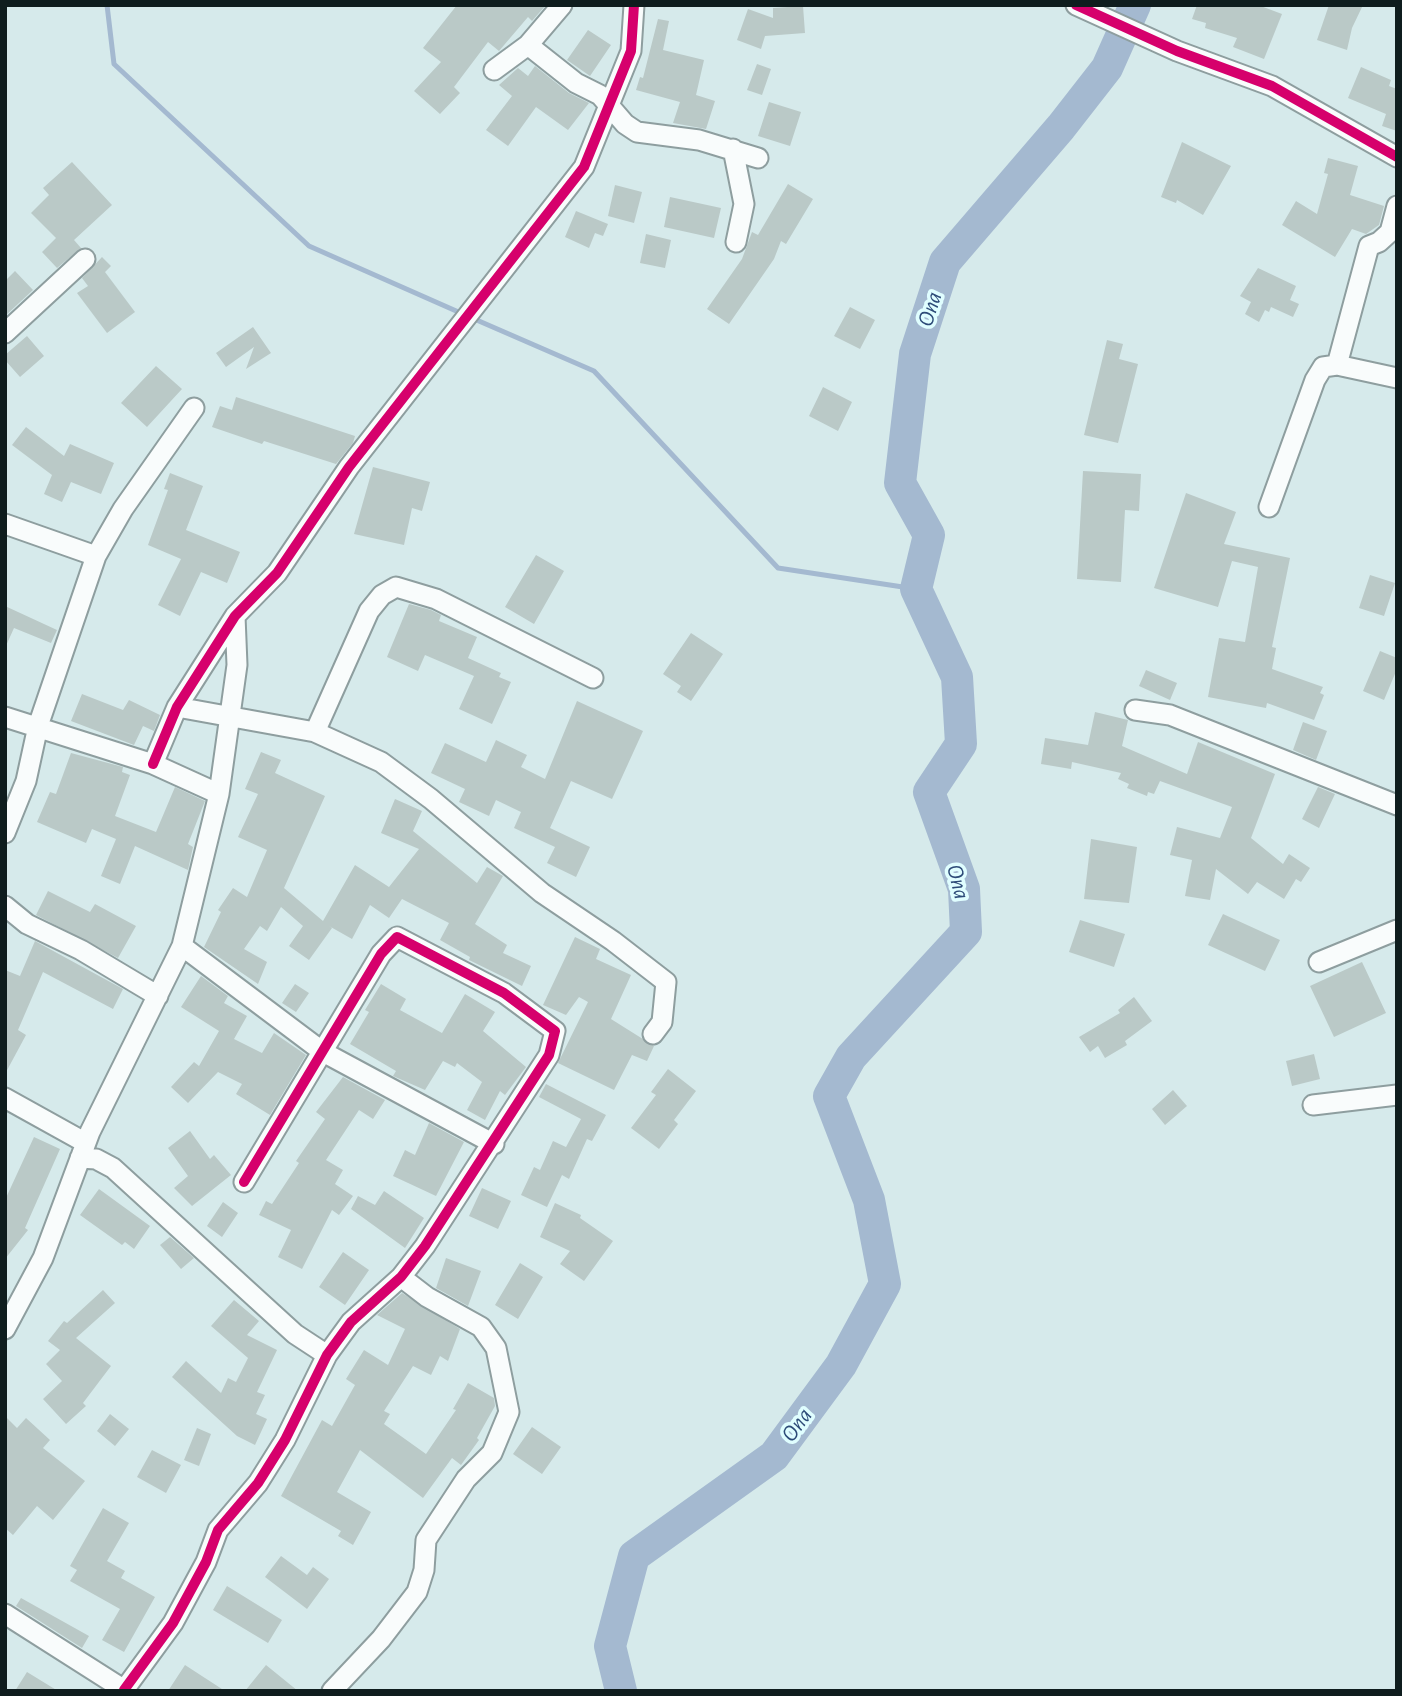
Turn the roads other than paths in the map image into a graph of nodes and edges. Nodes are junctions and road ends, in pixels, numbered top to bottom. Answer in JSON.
{"nodes":[{"id":1,"x":562,"y":5,"type":"edge"},
{"id":2,"x":634,"y":5,"type":"edge"},
{"id":3,"x":1076,"y":5,"type":"edge"},
{"id":4,"x":528,"y":46,"type":"junction"},
{"id":5,"x":494,"y":70,"type":"dead end"},
{"id":6,"x":607,"y":105,"type":"junction"},
{"id":7,"x":733,"y":149,"type":"junction"},
{"id":8,"x":1397,"y":157,"type":"edge"},
{"id":9,"x":758,"y":158,"type":"dead end"},
{"id":10,"x":1397,"y":206,"type":"edge"},
{"id":11,"x":736,"y":242,"type":"dead end"},
{"id":12,"x":85,"y":259,"type":"dead end"},
{"id":13,"x":5,"y":333,"type":"edge"},
{"id":14,"x":1337,"y":365,"type":"junction"},
{"id":15,"x":1397,"y":378,"type":"edge"},
{"id":16,"x":194,"y":408,"type":"dead end"},
{"id":17,"x":1269,"y":507,"type":"dead end"},
{"id":18,"x":5,"y":524,"type":"edge"},
{"id":19,"x":96,"y":556,"type":"junction"},
{"id":20,"x":235,"y":616,"type":"junction"},
{"id":21,"x":593,"y":678,"type":"dead end"},
{"id":22,"x":177,"y":707,"type":"junction"},
{"id":23,"x":1135,"y":710,"type":"dead end"},
{"id":24,"x":231,"y":715,"type":"junction"},
{"id":25,"x":5,"y":717,"type":"edge"},
{"id":26,"x":38,"y":726,"type":"junction"},
{"id":27,"x":315,"y":732,"type":"junction"},
{"id":28,"x":153,"y":764,"type":"junction"},
{"id":29,"x":219,"y":794,"type":"junction"},
{"id":30,"x":1397,"y":806,"type":"edge"},
{"id":31,"x":5,"y":833,"type":"edge"},
{"id":32,"x":5,"y":906,"type":"edge"},
{"id":33,"x":1397,"y":930,"type":"edge"},
{"id":34,"x":182,"y":946,"type":"junction"},
{"id":35,"x":1319,"y":962,"type":"dead end"},
{"id":36,"x":158,"y":996,"type":"junction"},
{"id":37,"x":653,"y":1034,"type":"dead end"},
{"id":38,"x":323,"y":1052,"type":"junction"},
{"id":39,"x":1397,"y":1095,"type":"edge"},
{"id":40,"x":5,"y":1098,"type":"edge"},
{"id":41,"x":1313,"y":1105,"type":"dead end"},
{"id":42,"x":494,"y":1143,"type":"junction"},
{"id":43,"x":83,"y":1150,"type":"junction"},
{"id":44,"x":244,"y":1182,"type":"dead end"},
{"id":45,"x":401,"y":1277,"type":"junction"},
{"id":46,"x":5,"y":1329,"type":"edge"},
{"id":47,"x":327,"y":1355,"type":"junction"},
{"id":48,"x":7,"y":1622,"type":"edge"},
{"id":49,"x":125,"y":1690,"type":"edge"},
{"id":50,"x":332,"y":1691,"type":"edge"}],
"edges":[{"from":1,"to":4,"type":"street"},
{"from":2,"to":6,"type":"street"},
{"from":3,"to":8,"type":"street"},
{"from":4,"to":5,"type":"street"},
{"from":4,"to":6,"type":"street"},
{"from":6,"to":7,"type":"street"},
{"from":6,"to":20,"type":"street"},
{"from":7,"to":9,"type":"street"},
{"from":7,"to":11,"type":"street"},
{"from":10,"to":14,"type":"street"},
{"from":12,"to":13,"type":"street"},
{"from":14,"to":15,"type":"street"},
{"from":14,"to":17,"type":"street"},
{"from":16,"to":19,"type":"street"},
{"from":18,"to":19,"type":"street"},
{"from":19,"to":26,"type":"street"},
{"from":20,"to":22,"type":"street"},
{"from":20,"to":24,"type":"street"},
{"from":21,"to":27,"type":"street"},
{"from":22,"to":24,"type":"street"},
{"from":22,"to":28,"type":"street"},
{"from":23,"to":30,"type":"street"},
{"from":24,"to":27,"type":"street"},
{"from":24,"to":29,"type":"street"},
{"from":25,"to":26,"type":"street"},
{"from":26,"to":28,"type":"street"},
{"from":26,"to":31,"type":"street"},
{"from":27,"to":37,"type":"street"},
{"from":28,"to":29,"type":"street"},
{"from":29,"to":34,"type":"street"},
{"from":32,"to":36,"type":"street"},
{"from":33,"to":35,"type":"street"},
{"from":34,"to":36,"type":"street"},
{"from":34,"to":38,"type":"street"},
{"from":36,"to":43,"type":"street"},
{"from":38,"to":42,"type":"street"},
{"from":38,"to":42,"type":"street"},
{"from":38,"to":44,"type":"street"},
{"from":39,"to":41,"type":"street"},
{"from":40,"to":43,"type":"street"},
{"from":42,"to":45,"type":"street"},
{"from":43,"to":46,"type":"street"},
{"from":43,"to":47,"type":"street"},
{"from":45,"to":47,"type":"street"},
{"from":45,"to":50,"type":"street"},
{"from":47,"to":49,"type":"street"},
{"from":48,"to":49,"type":"street"}]}
